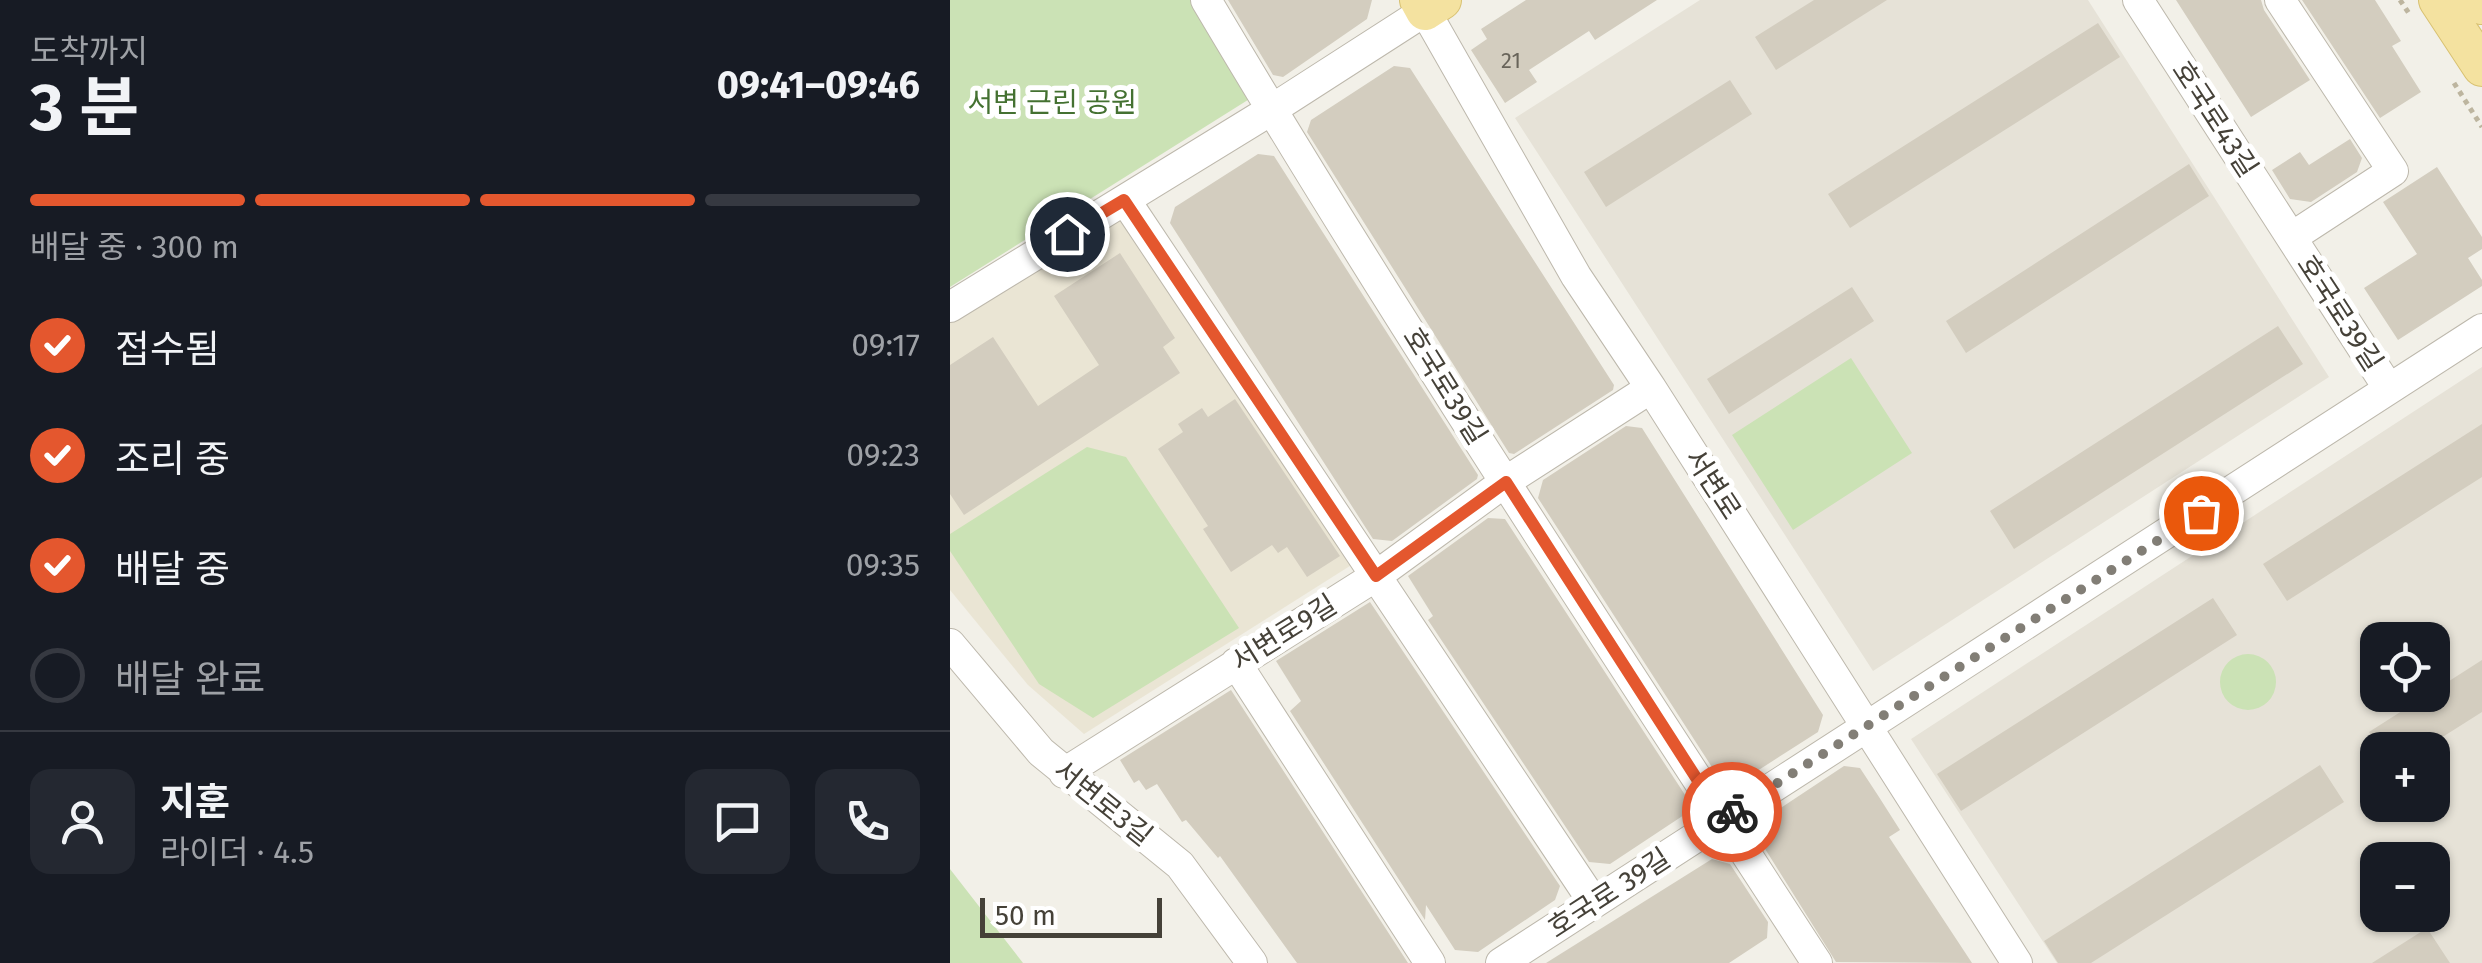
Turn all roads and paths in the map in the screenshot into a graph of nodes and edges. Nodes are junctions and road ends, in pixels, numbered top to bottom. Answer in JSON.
{"nodes":[{"id":1,"x":1206,"y":0,"type":"edge"},
{"id":2,"x":2138,"y":0,"type":"edge"},
{"id":3,"x":2280,"y":0,"type":"edge"},
{"id":4,"x":2438,"y":0,"type":"edge"},
{"id":5,"x":1428,"y":4,"type":"edge"},
{"id":6,"x":2482,"y":67,"type":"edge"},
{"id":7,"x":1271,"y":110,"type":"junction"},
{"id":8,"x":1124,"y":200,"type":"junction"},
{"id":9,"x":2292,"y":237,"type":"junction"},
{"id":10,"x":950,"y":307,"type":"edge"},
{"id":11,"x":2482,"y":329,"type":"edge"},
{"id":12,"x":1652,"y":388,"type":"junction"},
{"id":13,"x":2389,"y":389,"type":"junction"},
{"id":14,"x":1506,"y":482,"type":"junction"},
{"id":15,"x":1376,"y":576,"type":"junction"},
{"id":16,"x":950,"y":644,"type":"edge"},
{"id":17,"x":1236,"y":662,"type":"junction"},
{"id":18,"x":1868,"y":726,"type":"junction"},
{"id":19,"x":1064,"y":773,"type":"junction"},
{"id":20,"x":1722,"y":818,"type":"junction"},
{"id":21,"x":1594,"y":903,"type":"junction"},
{"id":22,"x":1801,"y":957,"type":"edge"},
{"id":23,"x":1252,"y":963,"type":"edge"},
{"id":24,"x":1430,"y":963,"type":"edge"},
{"id":25,"x":1502,"y":963,"type":"edge"},
{"id":26,"x":2017,"y":963,"type":"edge"}],
"edges":[{"from":1,"to":7,"type":"street"},
{"from":2,"to":9,"type":"street","name":"호국로43길"},
{"from":3,"to":9,"type":"street"},
{"from":4,"to":6,"type":"main road"},
{"from":5,"to":7,"type":"street"},
{"from":5,"to":12,"type":"street","name":"서변로"},
{"from":7,"to":8,"type":"street"},
{"from":7,"to":14,"type":"street","name":"호국로39길"},
{"from":8,"to":10,"type":"street"},
{"from":8,"to":15,"type":"street"},
{"from":9,"to":13,"type":"street","name":"호국로39길"},
{"from":11,"to":13,"type":"street","name":"호국로39길"},
{"from":12,"to":14,"type":"street","name":"서변로9길"},
{"from":12,"to":18,"type":"street","name":"서변로"},
{"from":13,"to":18,"type":"street","name":"호국로39길"},
{"from":14,"to":15,"type":"street","name":"서변로9길"},
{"from":14,"to":20,"type":"street","name":"호국로39길"},
{"from":15,"to":17,"type":"street","name":"서변로9길"},
{"from":15,"to":21,"type":"street"},
{"from":16,"to":19,"type":"street","name":"서변로3길"},
{"from":17,"to":19,"type":"street","name":"서변로9길"},
{"from":17,"to":24,"type":"street"},
{"from":18,"to":20,"type":"street","name":"호국로 39길"},
{"from":18,"to":26,"type":"street","name":"서변로"},
{"from":19,"to":23,"type":"street","name":"서변로3길"},
{"from":20,"to":21,"type":"street","name":"호국로 39길"},
{"from":20,"to":22,"type":"street","name":"호국로39길"},
{"from":21,"to":25,"type":"street","name":"호국로 39길"}]}
